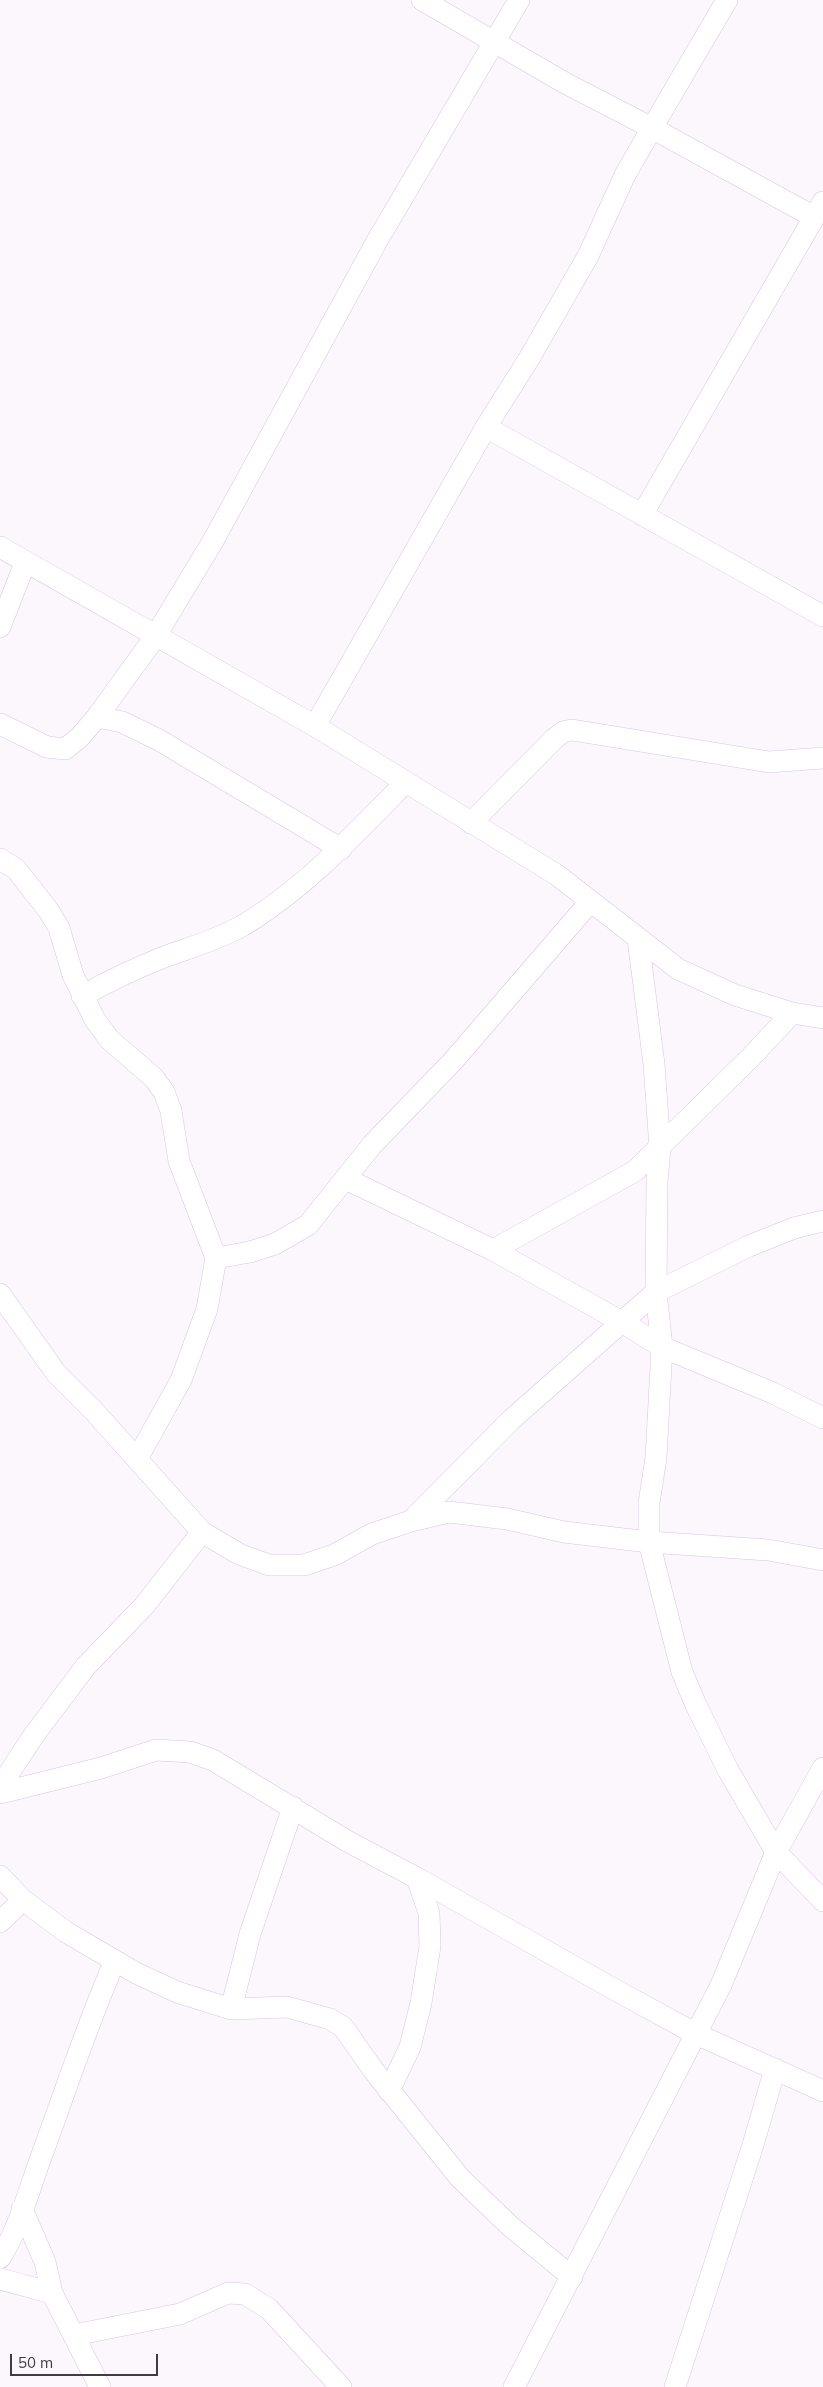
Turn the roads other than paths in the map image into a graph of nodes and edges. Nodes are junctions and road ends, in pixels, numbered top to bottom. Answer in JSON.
{"nodes":[{"id":1,"x":422,"y":0,"type":"edge"},
{"id":2,"x":519,"y":0,"type":"edge"},
{"id":3,"x":727,"y":0,"type":"edge"},
{"id":4,"x":496,"y":42,"type":"junction"},
{"id":5,"x":652,"y":128,"type":"junction"},
{"id":6,"x":819,"y":210,"type":"edge"},
{"id":7,"x":486,"y":427,"type":"junction"},
{"id":8,"x":642,"y":515,"type":"junction"},
{"id":9,"x":0,"y":547,"type":"edge"},
{"id":10,"x":25,"y":563,"type":"junction"},
{"id":11,"x":823,"y":616,"type":"edge"},
{"id":12,"x":0,"y":627,"type":"edge"},
{"id":13,"x":156,"y":637,"type":"junction"},
{"id":14,"x":97,"y":717,"type":"junction"},
{"id":15,"x":0,"y":724,"type":"edge"},
{"id":16,"x":315,"y":726,"type":"junction"},
{"id":17,"x":823,"y":758,"type":"edge"},
{"id":18,"x":405,"y":783,"type":"junction"},
{"id":19,"x":471,"y":823,"type":"junction"},
{"id":20,"x":341,"y":850,"type":"junction"},
{"id":21,"x":0,"y":858,"type":"edge"},
{"id":22,"x":590,"y":902,"type":"junction"},
{"id":23,"x":638,"y":939,"type":"junction"},
{"id":24,"x":82,"y":996,"type":"junction"},
{"id":25,"x":792,"y":1013,"type":"junction"},
{"id":26,"x":823,"y":1018,"type":"edge"},
{"id":27,"x":660,"y":1148,"type":"junction"},
{"id":28,"x":346,"y":1179,"type":"junction"},
{"id":29,"x":823,"y":1221,"type":"edge"},
{"id":30,"x":493,"y":1250,"type":"junction"},
{"id":31,"x":216,"y":1258,"type":"junction"},
{"id":32,"x":656,"y":1292,"type":"junction"},
{"id":33,"x":0,"y":1294,"type":"edge"},
{"id":34,"x":622,"y":1322,"type":"junction"},
{"id":35,"x":662,"y":1348,"type":"junction"},
{"id":36,"x":823,"y":1418,"type":"edge"},
{"id":37,"x":137,"y":1459,"type":"junction"},
{"id":38,"x":411,"y":1521,"type":"junction"},
{"id":39,"x":202,"y":1532,"type":"junction"},
{"id":40,"x":649,"y":1542,"type":"junction"},
{"id":41,"x":823,"y":1560,"type":"edge"},
{"id":42,"x":823,"y":1768,"type":"edge"},
{"id":43,"x":0,"y":1787,"type":"edge"},
{"id":44,"x":0,"y":1793,"type":"edge"},
{"id":45,"x":293,"y":1807,"type":"junction"},
{"id":46,"x":776,"y":1852,"type":"junction"},
{"id":47,"x":0,"y":1876,"type":"edge"},
{"id":48,"x":418,"y":1878,"type":"junction"},
{"id":49,"x":23,"y":1900,"type":"junction"},
{"id":50,"x":823,"y":1901,"type":"edge"},
{"id":51,"x":0,"y":1922,"type":"edge"},
{"id":52,"x":115,"y":1961,"type":"junction"},
{"id":53,"x":231,"y":2009,"type":"junction"},
{"id":54,"x":696,"y":2034,"type":"junction"},
{"id":55,"x":775,"y":2068,"type":"junction"},
{"id":56,"x":390,"y":2091,"type":"junction"},
{"id":57,"x":823,"y":2091,"type":"edge"},
{"id":58,"x":22,"y":2209,"type":"junction"},
{"id":59,"x":0,"y":2258,"type":"edge"},
{"id":60,"x":572,"y":2277,"type":"junction"},
{"id":61,"x":0,"y":2279,"type":"edge"},
{"id":62,"x":52,"y":2293,"type":"junction"},
{"id":63,"x":74,"y":2335,"type":"junction"},
{"id":64,"x":100,"y":2387,"type":"edge"},
{"id":65,"x":341,"y":2387,"type":"edge"},
{"id":66,"x":514,"y":2387,"type":"edge"},
{"id":67,"x":674,"y":2387,"type":"edge"}],
"edges":[{"from":1,"to":4,"type":"street"},
{"from":2,"to":4,"type":"street"},
{"from":3,"to":5,"type":"street"},
{"from":4,"to":5,"type":"street"},
{"from":4,"to":13,"type":"street"},
{"from":5,"to":6,"type":"street"},
{"from":5,"to":7,"type":"street"},
{"from":6,"to":8,"type":"street"},
{"from":7,"to":8,"type":"street"},
{"from":7,"to":16,"type":"street"},
{"from":8,"to":11,"type":"street"},
{"from":9,"to":10,"type":"street"},
{"from":10,"to":12,"type":"street"},
{"from":10,"to":13,"type":"street"},
{"from":13,"to":14,"type":"street"},
{"from":13,"to":16,"type":"street"},
{"from":14,"to":15,"type":"street"},
{"from":14,"to":20,"type":"street"},
{"from":16,"to":18,"type":"street"},
{"from":17,"to":19,"type":"street"},
{"from":18,"to":19,"type":"street"},
{"from":18,"to":20,"type":"street"},
{"from":19,"to":22,"type":"street"},
{"from":20,"to":24,"type":"street"},
{"from":21,"to":24,"type":"street"},
{"from":22,"to":23,"type":"street"},
{"from":22,"to":28,"type":"street"},
{"from":23,"to":25,"type":"street"},
{"from":23,"to":27,"type":"street"},
{"from":24,"to":31,"type":"street"},
{"from":25,"to":26,"type":"street"},
{"from":25,"to":27,"type":"street"},
{"from":27,"to":30,"type":"street"},
{"from":27,"to":32,"type":"street"},
{"from":28,"to":30,"type":"street"},
{"from":28,"to":31,"type":"street"},
{"from":29,"to":32,"type":"street"},
{"from":30,"to":34,"type":"street"},
{"from":31,"to":37,"type":"street"},
{"from":32,"to":34,"type":"street"},
{"from":32,"to":35,"type":"street"},
{"from":33,"to":37,"type":"street"},
{"from":34,"to":35,"type":"street"},
{"from":34,"to":38,"type":"street"},
{"from":35,"to":36,"type":"street"},
{"from":35,"to":40,"type":"street"},
{"from":37,"to":39,"type":"street"},
{"from":38,"to":39,"type":"street"},
{"from":38,"to":40,"type":"street"},
{"from":39,"to":43,"type":"street"},
{"from":40,"to":41,"type":"street"},
{"from":40,"to":46,"type":"street"},
{"from":42,"to":46,"type":"street"},
{"from":44,"to":45,"type":"street"},
{"from":45,"to":48,"type":"street"},
{"from":45,"to":53,"type":"street"},
{"from":46,"to":50,"type":"street"},
{"from":46,"to":54,"type":"street"},
{"from":47,"to":49,"type":"street"},
{"from":48,"to":54,"type":"street"},
{"from":48,"to":56,"type":"street"},
{"from":49,"to":51,"type":"street"},
{"from":49,"to":52,"type":"street"},
{"from":52,"to":53,"type":"street"},
{"from":52,"to":58,"type":"street"},
{"from":53,"to":56,"type":"street"},
{"from":54,"to":55,"type":"street"},
{"from":54,"to":60,"type":"street"},
{"from":55,"to":57,"type":"street"},
{"from":55,"to":67,"type":"street"},
{"from":56,"to":60,"type":"street"},
{"from":58,"to":59,"type":"street"},
{"from":58,"to":62,"type":"street"},
{"from":60,"to":66,"type":"street"},
{"from":61,"to":62,"type":"street"},
{"from":62,"to":63,"type":"street"},
{"from":63,"to":64,"type":"street"},
{"from":63,"to":65,"type":"street"}]}
